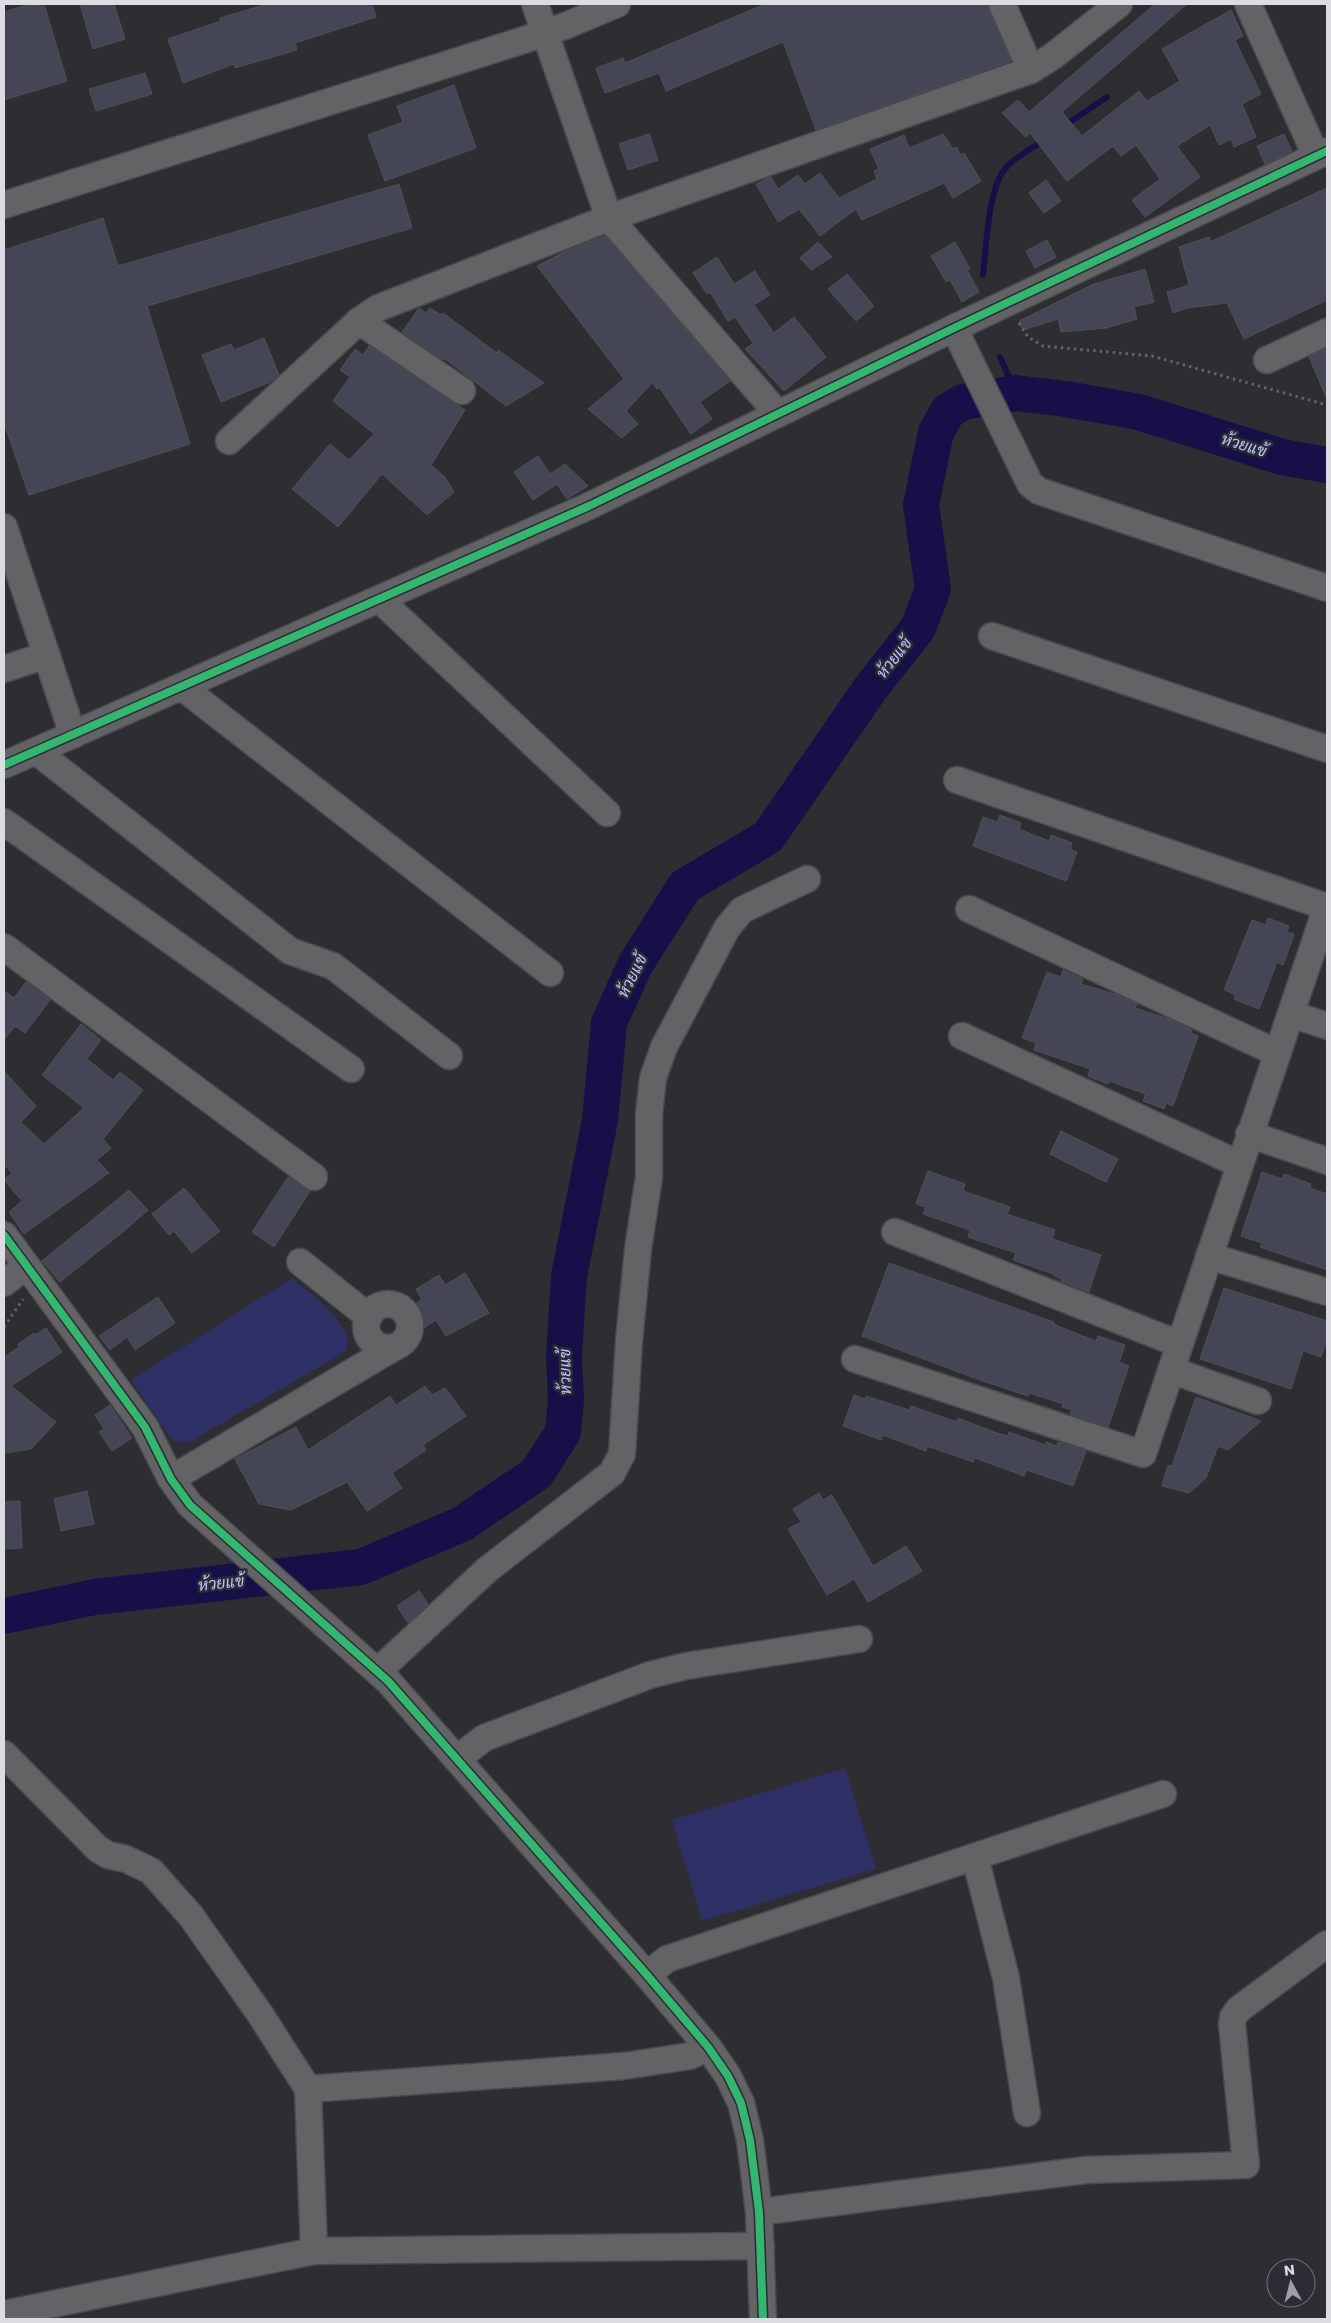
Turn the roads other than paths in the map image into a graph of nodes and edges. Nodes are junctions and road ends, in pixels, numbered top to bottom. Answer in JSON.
{"nodes":[{"id":1,"x":535,"y":4,"type":"edge"},
{"id":2,"x":617,"y":4,"type":"edge"},
{"id":3,"x":1119,"y":4,"type":"edge"},
{"id":4,"x":1248,"y":4,"type":"edge"},
{"id":5,"x":1011,"y":6,"type":"edge"},
{"id":6,"x":545,"y":33,"type":"junction"},
{"id":7,"x":1031,"y":70,"type":"junction"},
{"id":8,"x":1322,"y":154,"type":"edge"},
{"id":9,"x":4,"y":205,"type":"edge"},
{"id":10,"x":609,"y":218,"type":"junction"},
{"id":11,"x":359,"y":321,"type":"junction"},
{"id":12,"x":1327,"y":332,"type":"edge"},
{"id":13,"x":959,"y":339,"type":"junction"},
{"id":14,"x":1267,"y":360,"type":"dead end"},
{"id":15,"x":462,"y":391,"type":"dead end"},
{"id":16,"x":778,"y":414,"type":"junction"},
{"id":17,"x":229,"y":440,"type":"dead end"},
{"id":18,"x":4,"y":527,"type":"edge"},
{"id":19,"x":10,"y":565,"type":"edge"},
{"id":20,"x":1327,"y":588,"type":"edge"},
{"id":21,"x":380,"y":600,"type":"junction"},
{"id":22,"x":992,"y":636,"type":"dead end"},
{"id":23,"x":47,"y":655,"type":"junction"},
{"id":24,"x":4,"y":669,"type":"edge"},
{"id":25,"x":182,"y":687,"type":"junction"},
{"id":26,"x":73,"y":735,"type":"junction"},
{"id":27,"x":1327,"y":750,"type":"edge"},
{"id":28,"x":36,"y":751,"type":"junction"},
{"id":29,"x":4,"y":765,"type":"edge"},
{"id":30,"x":957,"y":780,"type":"dead end"},
{"id":31,"x":607,"y":814,"type":"dead end"},
{"id":32,"x":4,"y":822,"type":"edge"},
{"id":33,"x":807,"y":879,"type":"dead end"},
{"id":34,"x":1327,"y":906,"type":"edge"},
{"id":35,"x":969,"y":909,"type":"dead end"},
{"id":36,"x":4,"y":947,"type":"edge"},
{"id":37,"x":550,"y":973,"type":"dead end"},
{"id":38,"x":1291,"y":1014,"type":"junction"},
{"id":39,"x":1327,"y":1026,"type":"edge"},
{"id":40,"x":962,"y":1036,"type":"dead end"},
{"id":41,"x":1277,"y":1052,"type":"junction"},
{"id":42,"x":449,"y":1056,"type":"dead end"},
{"id":43,"x":351,"y":1070,"type":"dead end"},
{"id":44,"x":1249,"y":1134,"type":"junction"},
{"id":45,"x":1327,"y":1161,"type":"edge"},
{"id":46,"x":1239,"y":1164,"type":"junction"},
{"id":47,"x":314,"y":1177,"type":"dead end"},
{"id":48,"x":895,"y":1232,"type":"dead end"},
{"id":49,"x":4,"y":1235,"type":"edge"},
{"id":50,"x":1209,"y":1256,"type":"junction"},
{"id":51,"x":300,"y":1262,"type":"dead end"},
{"id":52,"x":33,"y":1274,"type":"junction"},
{"id":53,"x":4,"y":1283,"type":"edge"},
{"id":54,"x":1327,"y":1292,"type":"edge"},
{"id":55,"x":368,"y":1324,"type":"junction"},
{"id":56,"x":1179,"y":1344,"type":"junction"},
{"id":57,"x":393,"y":1348,"type":"junction"},
{"id":58,"x":854,"y":1359,"type":"dead end"},
{"id":59,"x":358,"y":1368,"type":"junction"},
{"id":60,"x":1170,"y":1370,"type":"junction"},
{"id":61,"x":1258,"y":1401,"type":"dead end"},
{"id":62,"x":171,"y":1478,"type":"junction"},
{"id":63,"x":859,"y":1639,"type":"dead end"},
{"id":64,"x":378,"y":1671,"type":"junction"},
{"id":65,"x":4,"y":1754,"type":"edge"},
{"id":66,"x":457,"y":1759,"type":"junction"},
{"id":67,"x":1163,"y":1794,"type":"dead end"},
{"id":68,"x":975,"y":1857,"type":"junction"},
{"id":69,"x":1327,"y":1944,"type":"edge"},
{"id":70,"x":647,"y":1975,"type":"junction"},
{"id":71,"x":708,"y":2047,"type":"junction"},
{"id":72,"x":308,"y":2089,"type":"junction"},
{"id":73,"x":1027,"y":2113,"type":"dead end"},
{"id":74,"x":759,"y":2212,"type":"junction"},
{"id":75,"x":761,"y":2246,"type":"junction"},
{"id":76,"x":314,"y":2251,"type":"junction"},
{"id":77,"x":4,"y":2314,"type":"edge"},
{"id":78,"x":763,"y":2319,"type":"edge"}],
"edges":[{"from":1,"to":6,"type":"street"},
{"from":2,"to":6,"type":"street"},
{"from":3,"to":7,"type":"street"},
{"from":4,"to":8,"type":"street"},
{"from":5,"to":7,"type":"street"},
{"from":6,"to":9,"type":"street"},
{"from":6,"to":10,"type":"street"},
{"from":7,"to":10,"type":"street"},
{"from":8,"to":13,"type":"street"},
{"from":10,"to":11,"type":"street"},
{"from":10,"to":16,"type":"street"},
{"from":11,"to":15,"type":"street"},
{"from":11,"to":17,"type":"street"},
{"from":12,"to":14,"type":"street"},
{"from":13,"to":16,"type":"street"},
{"from":13,"to":20,"type":"street"},
{"from":16,"to":21,"type":"street"},
{"from":18,"to":19,"type":"street"},
{"from":19,"to":23,"type":"street"},
{"from":21,"to":25,"type":"street"},
{"from":21,"to":31,"type":"street"},
{"from":22,"to":27,"type":"street"},
{"from":23,"to":24,"type":"street"},
{"from":23,"to":26,"type":"street"},
{"from":25,"to":26,"type":"street"},
{"from":25,"to":37,"type":"street"},
{"from":26,"to":28,"type":"street"},
{"from":28,"to":29,"type":"street"},
{"from":28,"to":42,"type":"street"},
{"from":30,"to":34,"type":"street"},
{"from":32,"to":43,"type":"street"},
{"from":33,"to":64,"type":"street"},
{"from":34,"to":38,"type":"street"},
{"from":35,"to":41,"type":"street"},
{"from":36,"to":47,"type":"street"},
{"from":38,"to":39,"type":"street"},
{"from":38,"to":41,"type":"street"},
{"from":40,"to":46,"type":"street"},
{"from":41,"to":44,"type":"street"},
{"from":44,"to":45,"type":"street"},
{"from":44,"to":46,"type":"street"},
{"from":46,"to":50,"type":"street"},
{"from":48,"to":56,"type":"street"},
{"from":49,"to":52,"type":"street"},
{"from":50,"to":54,"type":"street"},
{"from":50,"to":56,"type":"street"},
{"from":51,"to":55,"type":"street"},
{"from":52,"to":53,"type":"street"},
{"from":52,"to":62,"type":"street"},
{"from":55,"to":57,"type":"street"},
{"from":55,"to":57,"type":"street"},
{"from":55,"to":59,"type":"street"},
{"from":56,"to":60,"type":"street"},
{"from":57,"to":59,"type":"street"},
{"from":58,"to":60,"type":"street"},
{"from":59,"to":62,"type":"street"},
{"from":60,"to":61,"type":"street"},
{"from":62,"to":64,"type":"street"},
{"from":63,"to":66,"type":"street"},
{"from":64,"to":66,"type":"street"},
{"from":65,"to":72,"type":"street"},
{"from":66,"to":70,"type":"street"},
{"from":67,"to":68,"type":"street"},
{"from":68,"to":70,"type":"street"},
{"from":68,"to":73,"type":"street"},
{"from":69,"to":74,"type":"street"},
{"from":70,"to":71,"type":"street"},
{"from":71,"to":72,"type":"street"},
{"from":71,"to":74,"type":"street"},
{"from":72,"to":76,"type":"street"},
{"from":74,"to":75,"type":"street"},
{"from":75,"to":76,"type":"street"},
{"from":75,"to":78,"type":"street"},
{"from":76,"to":77,"type":"street"}]}
